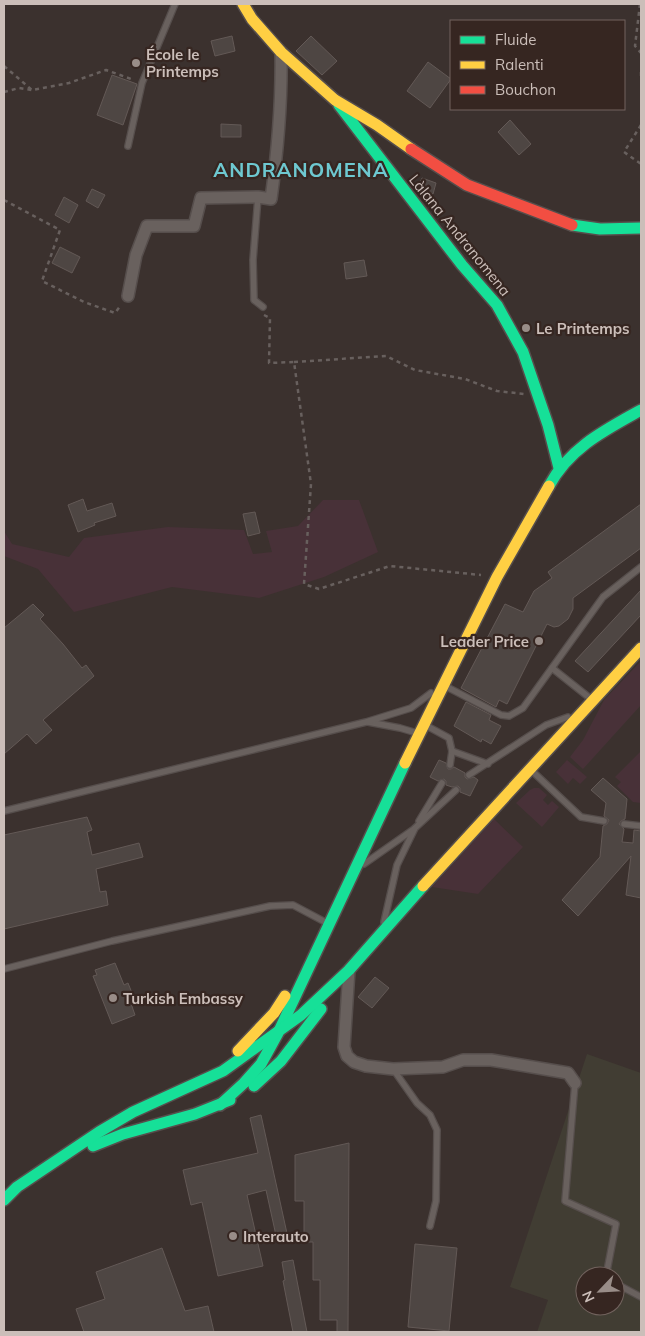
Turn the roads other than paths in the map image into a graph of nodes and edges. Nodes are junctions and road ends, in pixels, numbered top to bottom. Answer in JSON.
{"nodes":[{"id":1,"x":175,"y":4,"type":"edge"},
{"id":2,"x":243,"y":4,"type":"edge"},
{"id":3,"x":281,"y":52,"type":"junction"},
{"id":4,"x":335,"y":100,"type":"junction"},
{"id":5,"x":128,"y":146,"type":"dead end"},
{"id":6,"x":258,"y":196,"type":"junction"},
{"id":7,"x":641,"y":228,"type":"edge"},
{"id":8,"x":128,"y":296,"type":"road end"},
{"id":9,"x":263,"y":307,"type":"dead end"},
{"id":10,"x":641,"y":410,"type":"edge"},
{"id":11,"x":559,"y":468,"type":"junction"},
{"id":12,"x":641,"y":567,"type":"edge"},
{"id":13,"x":641,"y":648,"type":"edge"},
{"id":14,"x":552,"y":668,"type":"junction"},
{"id":15,"x":450,"y":674,"type":"junction"},
{"id":16,"x":444,"y":685,"type":"junction"},
{"id":17,"x":593,"y":700,"type":"junction"},
{"id":18,"x":582,"y":712,"type":"junction"},
{"id":19,"x":366,"y":722,"type":"junction"},
{"id":20,"x":421,"y":729,"type":"junction"},
{"id":21,"x":452,"y":751,"type":"junction"},
{"id":22,"x":488,"y":764,"type":"junction"},
{"id":23,"x":450,"y":765,"type":"dead end"},
{"id":24,"x":530,"y":769,"type":"junction"},
{"id":25,"x":469,"y":775,"type":"dead end"},
{"id":26,"x":442,"y":783,"type":"dead end"},
{"id":27,"x":456,"y":790,"type":"dead end"},
{"id":28,"x":4,"y":811,"type":"edge"},
{"id":29,"x":604,"y":821,"type":"dead end"},
{"id":30,"x":624,"y":824,"type":"dead end"},
{"id":31,"x":641,"y":826,"type":"edge"},
{"id":32,"x":414,"y":828,"type":"junction"},
{"id":33,"x":354,"y":871,"type":"junction"},
{"id":34,"x":329,"y":924,"type":"junction"},
{"id":35,"x":381,"y":934,"type":"junction"},
{"id":36,"x":4,"y":969,"type":"edge"},
{"id":37,"x":348,"y":970,"type":"junction"},
{"id":38,"x":278,"y":1033,"type":"junction"},
{"id":39,"x":393,"y":1070,"type":"junction"},
{"id":40,"x":198,"y":1083,"type":"junction"},
{"id":41,"x":575,"y":1083,"type":"joint"},
{"id":42,"x":220,"y":1105,"type":"junction"},
{"id":43,"x":44,"y":1168,"type":"junction"},
{"id":44,"x":4,"y":1200,"type":"edge"},
{"id":45,"x":430,"y":1226,"type":"dead end"},
{"id":46,"x":608,"y":1266,"type":"edge"},
{"id":47,"x":625,"y":1288,"type":"edge"},
{"id":48,"x":641,"y":1297,"type":"edge"}],
"edges":[{"from":1,"to":5,"type":"lane"},
{"from":2,"to":3,"type":"main road"},
{"from":3,"to":4,"type":"main road"},
{"from":3,"to":6,"type":"street"},
{"from":4,"to":7,"type":"main road","name":"Làlana Andranomena"},
{"from":4,"to":11,"type":"main road","name":"Làlana Andranomena"},
{"from":6,"to":8,"type":"street"},
{"from":6,"to":9,"type":"lane"},
{"from":10,"to":11,"type":"main road"},
{"from":11,"to":15,"type":"main road"},
{"from":12,"to":14,"type":"lane"},
{"from":13,"to":17,"type":"main road"},
{"from":14,"to":16,"type":"lane"},
{"from":14,"to":17,"type":"lane"},
{"from":15,"to":16,"type":"main road"},
{"from":15,"to":19,"type":"lane"},
{"from":16,"to":20,"type":"main road"},
{"from":17,"to":18,"type":"main road"},
{"from":18,"to":22,"type":"lane"},
{"from":18,"to":24,"type":"main road"},
{"from":19,"to":20,"type":"lane"},
{"from":19,"to":28,"type":"lane"},
{"from":20,"to":21,"type":"lane"},
{"from":20,"to":33,"type":"main road"},
{"from":21,"to":22,"type":"lane"},
{"from":21,"to":23,"type":"lane"},
{"from":22,"to":25,"type":"lane"},
{"from":24,"to":29,"type":"lane"},
{"from":24,"to":35,"type":"main road"},
{"from":26,"to":32,"type":"lane"},
{"from":27,"to":32,"type":"lane"},
{"from":30,"to":31,"type":"lane"},
{"from":32,"to":33,"type":"lane"},
{"from":32,"to":35,"type":"lane"},
{"from":33,"to":34,"type":"main road"},
{"from":34,"to":36,"type":"lane"},
{"from":34,"to":38,"type":"main road"},
{"from":34,"to":40,"type":"main road"},
{"from":35,"to":37,"type":"main road"},
{"from":37,"to":38,"type":"main road"},
{"from":37,"to":39,"type":"street"},
{"from":37,"to":42,"type":"main road"},
{"from":38,"to":40,"type":"main road"},
{"from":38,"to":42,"type":"main road"},
{"from":39,"to":41,"type":"street"},
{"from":39,"to":45,"type":"lane"},
{"from":40,"to":43,"type":"main road"},
{"from":41,"to":46,"type":"lane"},
{"from":42,"to":43,"type":"main road"},
{"from":43,"to":44,"type":"main road"},
{"from":47,"to":48,"type":"lane"}]}
